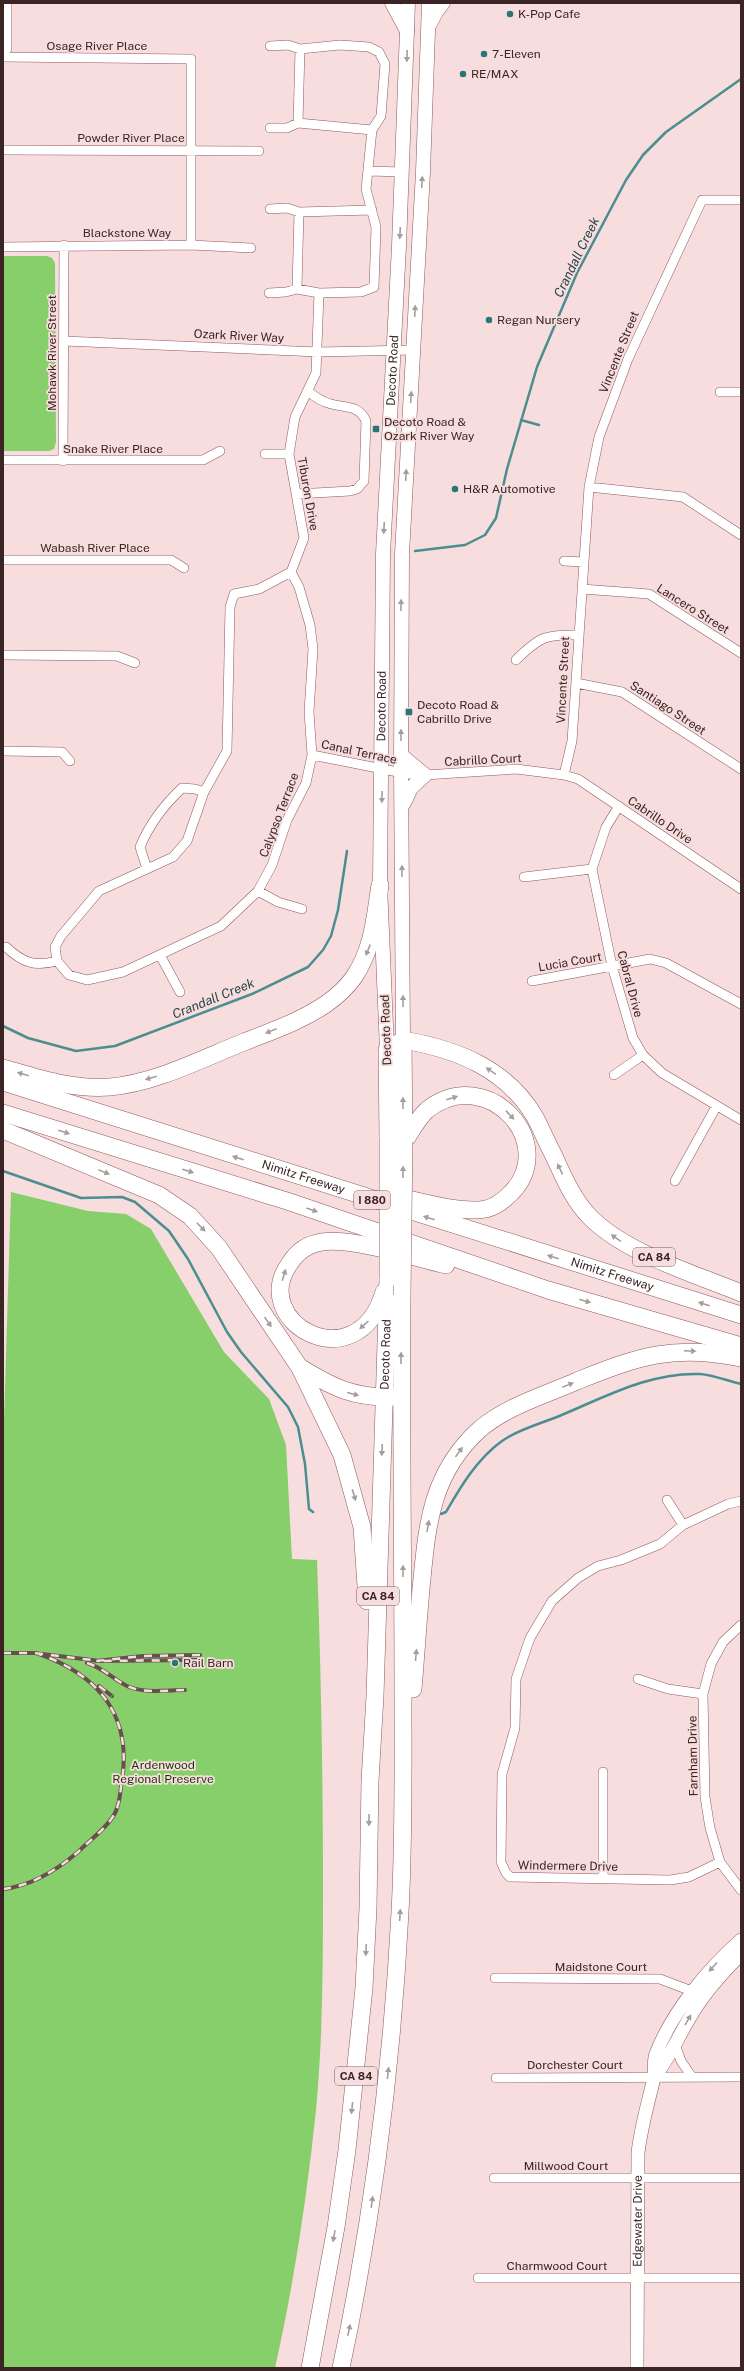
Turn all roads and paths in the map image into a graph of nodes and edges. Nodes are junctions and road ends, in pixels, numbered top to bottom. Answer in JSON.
{"nodes":[{"id":1,"x":7,"y":3,"type":"edge"},
{"id":2,"x":392,"y":3,"type":"edge"},
{"id":3,"x":408,"y":3,"type":"edge"},
{"id":4,"x":429,"y":3,"type":"edge"},
{"id":5,"x":444,"y":3,"type":"edge"},
{"id":6,"x":428,"y":28,"type":"junction"},
{"id":7,"x":407,"y":32,"type":"junction"},
{"id":8,"x":270,"y":46,"type":"dead end"},
{"id":9,"x":300,"y":49,"type":"junction"},
{"id":10,"x":3,"y":54,"type":"edge"},
{"id":11,"x":3,"y":57,"type":"edge"},
{"id":12,"x":298,"y":123,"type":"junction"},
{"id":13,"x":270,"y":128,"type":"dead end"},
{"id":14,"x":372,"y":130,"type":"junction"},
{"id":15,"x":3,"y":150,"type":"edge"},
{"id":16,"x":193,"y":150,"type":"junction"},
{"id":17,"x":259,"y":151,"type":"dead end"},
{"id":18,"x":369,"y":171,"type":"junction"},
{"id":19,"x":402,"y":172,"type":"junction"},
{"id":20,"x":741,"y":200,"type":"edge"},
{"id":21,"x":270,"y":209,"type":"dead end"},
{"id":22,"x":372,"y":210,"type":"junction"},
{"id":23,"x":300,"y":212,"type":"junction"},
{"id":24,"x":64,"y":245,"type":"junction"},
{"id":25,"x":191,"y":245,"type":"junction"},
{"id":26,"x":3,"y":247,"type":"edge"},
{"id":27,"x":252,"y":248,"type":"dead end"},
{"id":28,"x":297,"y":289,"type":"junction"},
{"id":29,"x":269,"y":293,"type":"dead end"},
{"id":30,"x":319,"y":294,"type":"junction"},
{"id":31,"x":64,"y":340,"type":"junction"},
{"id":32,"x":394,"y":350,"type":"junction"},
{"id":33,"x":413,"y":350,"type":"junction"},
{"id":34,"x":318,"y":352,"type":"junction"},
{"id":35,"x":309,"y":392,"type":"junction"},
{"id":36,"x":720,"y":392,"type":"dead end"},
{"id":37,"x":741,"y":392,"type":"edge"},
{"id":38,"x":220,"y":451,"type":"dead end"},
{"id":39,"x":265,"y":454,"type":"dead end"},
{"id":40,"x":289,"y":454,"type":"junction"},
{"id":41,"x":3,"y":460,"type":"edge"},
{"id":42,"x":63,"y":461,"type":"junction"},
{"id":43,"x":589,"y":487,"type":"junction"},
{"id":44,"x":297,"y":494,"type":"junction"},
{"id":45,"x":741,"y":536,"type":"edge"},
{"id":46,"x":3,"y":560,"type":"edge"},
{"id":47,"x":564,"y":561,"type":"dead end"},
{"id":48,"x":584,"y":562,"type":"junction"},
{"id":49,"x":184,"y":568,"type":"dead end"},
{"id":50,"x":290,"y":572,"type":"junction"},
{"id":51,"x":582,"y":589,"type":"junction"},
{"id":52,"x":578,"y":635,"type":"junction"},
{"id":53,"x":741,"y":654,"type":"edge"},
{"id":54,"x":3,"y":655,"type":"edge"},
{"id":55,"x":516,"y":660,"type":"dead end"},
{"id":56,"x":135,"y":663,"type":"dead end"},
{"id":57,"x":576,"y":683,"type":"junction"},
{"id":58,"x":3,"y":751,"type":"edge"},
{"id":59,"x":312,"y":755,"type":"junction"},
{"id":60,"x":402,"y":756,"type":"junction"},
{"id":61,"x":70,"y":761,"type":"dead end"},
{"id":62,"x":741,"y":769,"type":"edge"},
{"id":63,"x":382,"y":770,"type":"junction"},
{"id":64,"x":402,"y":774,"type":"junction"},
{"id":65,"x":425,"y":775,"type":"junction"},
{"id":66,"x":564,"y":775,"type":"junction"},
{"id":67,"x":204,"y":792,"type":"junction"},
{"id":68,"x":619,"y":806,"type":"junction"},
{"id":69,"x":402,"y":807,"type":"junction"},
{"id":70,"x":147,"y":869,"type":"junction"},
{"id":71,"x":592,"y":869,"type":"junction"},
{"id":72,"x":524,"y":877,"type":"dead end"},
{"id":73,"x":380,"y":885,"type":"junction"},
{"id":74,"x":741,"y":889,"type":"edge"},
{"id":75,"x":258,"y":891,"type":"junction"},
{"id":76,"x":302,"y":909,"type":"dead end"},
{"id":77,"x":6,"y":947,"type":"dead end"},
{"id":78,"x":160,"y":955,"type":"junction"},
{"id":79,"x":57,"y":961,"type":"junction"},
{"id":80,"x":612,"y":966,"type":"junction"},
{"id":81,"x":532,"y":981,"type":"dead end"},
{"id":82,"x":180,"y":992,"type":"dead end"},
{"id":83,"x":741,"y":1004,"type":"edge"},
{"id":84,"x":403,"y":1040,"type":"junction"},
{"id":85,"x":387,"y":1050,"type":"junction"},
{"id":86,"x":643,"y":1055,"type":"junction"},
{"id":87,"x":3,"y":1068,"type":"edge"},
{"id":88,"x":614,"y":1075,"type":"dead end"},
{"id":89,"x":3,"y":1082,"type":"edge"},
{"id":90,"x":3,"y":1105,"type":"edge"},
{"id":91,"x":716,"y":1107,"type":"junction"},
{"id":92,"x":3,"y":1113,"type":"edge"},
{"id":93,"x":741,"y":1120,"type":"edge"},
{"id":94,"x":27,"y":1121,"type":"junction"},
{"id":95,"x":3,"y":1130,"type":"edge"},
{"id":96,"x":396,"y":1140,"type":"junction"},
{"id":97,"x":295,"y":1176,"type":"junction"},
{"id":98,"x":675,"y":1181,"type":"dead end"},
{"id":99,"x":388,"y":1279,"type":"junction"},
{"id":100,"x":548,"y":1290,"type":"junction"},
{"id":101,"x":741,"y":1293,"type":"edge"},
{"id":102,"x":741,"y":1315,"type":"edge"},
{"id":103,"x":741,"y":1346,"type":"edge"},
{"id":104,"x":741,"y":1358,"type":"edge"},
{"id":105,"x":300,"y":1368,"type":"junction"},
{"id":106,"x":402,"y":1403,"type":"junction"},
{"id":107,"x":383,"y":1404,"type":"junction"},
{"id":108,"x":667,"y":1500,"type":"dead end"},
{"id":109,"x":741,"y":1501,"type":"edge"},
{"id":110,"x":683,"y":1525,"type":"junction"},
{"id":111,"x":741,"y":1625,"type":"edge"},
{"id":112,"x":638,"y":1679,"type":"dead end"},
{"id":113,"x":703,"y":1694,"type":"junction"},
{"id":114,"x":603,"y":1772,"type":"dead end"},
{"id":115,"x":370,"y":1781,"type":"junction"},
{"id":116,"x":403,"y":1806,"type":"junction"},
{"id":117,"x":720,"y":1862,"type":"junction"},
{"id":118,"x":603,"y":1878,"type":"junction"},
{"id":119,"x":741,"y":1890,"type":"edge"},
{"id":120,"x":741,"y":1940,"type":"edge"},
{"id":121,"x":741,"y":1954,"type":"edge"},
{"id":122,"x":495,"y":1978,"type":"dead end"},
{"id":123,"x":699,"y":1994,"type":"junction"},
{"id":124,"x":675,"y":2044,"type":"junction"},
{"id":125,"x":654,"y":2077,"type":"junction"},
{"id":126,"x":692,"y":2077,"type":"junction"},
{"id":127,"x":741,"y":2077,"type":"edge"},
{"id":128,"x":496,"y":2078,"type":"dead end"},
{"id":129,"x":494,"y":2178,"type":"dead end"},
{"id":130,"x":637,"y":2178,"type":"junction"},
{"id":131,"x":741,"y":2178,"type":"edge"},
{"id":132,"x":478,"y":2278,"type":"dead end"},
{"id":133,"x":637,"y":2278,"type":"junction"},
{"id":134,"x":741,"y":2278,"type":"edge"},
{"id":135,"x":310,"y":2368,"type":"edge"},
{"id":136,"x":341,"y":2368,"type":"edge"},
{"id":137,"x":637,"y":2368,"type":"edge"}],
"edges":[{"from":1,"to":10,"type":"street"},
{"from":2,"to":7,"type":"main road"},
{"from":3,"to":7,"type":"main road","name":"Decoto Road"},
{"from":4,"to":6,"type":"main road","name":"Decoto Road"},
{"from":5,"to":6,"type":"main road"},
{"from":33,"to":6,"type":"main road","name":"Decoto Road","one_way":true},
{"from":7,"to":19,"type":"main road","name":"Decoto Road","one_way":true},
{"from":8,"to":9,"type":"street"},
{"from":9,"to":12,"type":"street"},
{"from":9,"to":14,"type":"street"},
{"from":11,"to":16,"type":"street","name":"Osage River Place"},
{"from":12,"to":13,"type":"street"},
{"from":12,"to":14,"type":"street"},
{"from":14,"to":18,"type":"street"},
{"from":15,"to":16,"type":"street","name":"Powder River Place"},
{"from":16,"to":17,"type":"street","name":"Powder River Place"},
{"from":16,"to":25,"type":"street"},
{"from":18,"to":19,"type":"street"},
{"from":18,"to":22,"type":"street"},
{"from":19,"to":32,"type":"main road","name":"Decoto Road","one_way":true},
{"from":20,"to":43,"type":"street","name":"Vincente Street"},
{"from":21,"to":23,"type":"street"},
{"from":22,"to":23,"type":"street"},
{"from":22,"to":30,"type":"street"},
{"from":23,"to":28,"type":"street"},
{"from":24,"to":25,"type":"street","name":"Blackstone Way"},
{"from":24,"to":26,"type":"street","name":"Blackstone Way"},
{"from":24,"to":31,"type":"street","name":"Mohawk River Street"},
{"from":25,"to":27,"type":"street","name":"Blackstone Way"},
{"from":28,"to":29,"type":"street"},
{"from":28,"to":30,"type":"street"},
{"from":30,"to":34,"type":"street","name":"Tiburon Drive"},
{"from":31,"to":34,"type":"street","name":"Ozark River Way"},
{"from":31,"to":42,"type":"street","name":"Mohawk River Street"},
{"from":32,"to":33,"type":"street","name":"Ozark River Way"},
{"from":32,"to":34,"type":"street","name":"Ozark River Way"},
{"from":32,"to":63,"type":"main road","name":"Decoto Road","one_way":true},
{"from":60,"to":33,"type":"main road","name":"Decoto Road","one_way":true},
{"from":34,"to":35,"type":"street","name":"Tiburon Drive"},
{"from":35,"to":40,"type":"street","name":"Tiburon Drive"},
{"from":35,"to":44,"type":"street"},
{"from":36,"to":37,"type":"street"},
{"from":38,"to":42,"type":"street","name":"Snake River Place"},
{"from":39,"to":40,"type":"street"},
{"from":40,"to":44,"type":"street","name":"Tiburon Drive"},
{"from":41,"to":42,"type":"street","name":"Snake River Place"},
{"from":43,"to":45,"type":"street"},
{"from":43,"to":48,"type":"street","name":"Vincente Street"},
{"from":44,"to":50,"type":"street","name":"Tiburon Drive"},
{"from":46,"to":49,"type":"street","name":"Wabash River Place"},
{"from":47,"to":48,"type":"street"},
{"from":48,"to":51,"type":"street","name":"Vincente Street"},
{"from":50,"to":59,"type":"street","name":"Calypso Terrace"},
{"from":50,"to":67,"type":"street"},
{"from":51,"to":52,"type":"street","name":"Vincente Street"},
{"from":51,"to":53,"type":"street","name":"Lancero Street"},
{"from":52,"to":55,"type":"street"},
{"from":52,"to":57,"type":"street","name":"Vincente Street"},
{"from":54,"to":56,"type":"street"},
{"from":57,"to":62,"type":"street","name":"Santiago Street"},
{"from":57,"to":66,"type":"street","name":"Vincente Street"},
{"from":58,"to":61,"type":"street"},
{"from":59,"to":63,"type":"street","name":"Canal Terrace"},
{"from":59,"to":75,"type":"street","name":"Calypso Terrace"},
{"from":60,"to":64,"type":"main road","name":"Decoto Road"},
{"from":60,"to":65,"type":"main road"},
{"from":63,"to":64,"type":"street","name":"Canal Terrace"},
{"from":63,"to":73,"type":"main road","name":"Decoto Road","one_way":true},
{"from":64,"to":65,"type":"street","name":"Cabrillo Court"},
{"from":64,"to":69,"type":"main road","name":"Decoto Road"},
{"from":65,"to":66,"type":"street","name":"Cabrillo Court"},
{"from":65,"to":69,"type":"main road"},
{"from":66,"to":68,"type":"street","name":"Cabrillo Drive"},
{"from":67,"to":70,"type":"street"},
{"from":67,"to":70,"type":"street"},
{"from":68,"to":71,"type":"street"},
{"from":68,"to":74,"type":"street","name":"Cabrillo Drive"},
{"from":84,"to":69,"type":"main road","name":"Decoto Road","one_way":true},
{"from":70,"to":79,"type":"street"},
{"from":71,"to":72,"type":"street"},
{"from":71,"to":80,"type":"street","name":"Cabral Drive"},
{"from":73,"to":85,"type":"main road","name":"Decoto Road"},
{"from":73,"to":87,"type":"highway","one_way":true},
{"from":75,"to":76,"type":"street"},
{"from":75,"to":78,"type":"street","name":"Calypso Terrace"},
{"from":77,"to":79,"type":"street"},
{"from":78,"to":79,"type":"street","name":"Calypso Terrace"},
{"from":78,"to":82,"type":"street"},
{"from":80,"to":81,"type":"street","name":"Lucia Court"},
{"from":80,"to":83,"type":"street","name":"Lucia Court"},
{"from":80,"to":86,"type":"street","name":"Cabral Drive"},
{"from":84,"to":85,"type":"highway"},
{"from":96,"to":84,"type":"highway","name":"Decoto Road","one_way":true},
{"from":101,"to":84,"type":"highway","number":"CA 84","one_way":true},
{"from":85,"to":96,"type":"highway","name":"Decoto Road","number":"CA 84"},
{"from":86,"to":88,"type":"street"},
{"from":86,"to":91,"type":"street","name":"Cabral Drive"},
{"from":97,"to":89,"type":"highway","name":"Nimitz Freeway","number":"I 880","one_way":true},
{"from":90,"to":94,"type":"highway","number":"I 880"},
{"from":91,"to":93,"type":"street","name":"Cabral Drive"},
{"from":91,"to":98,"type":"street"},
{"from":92,"to":94,"type":"highway","number":"I 880"},
{"from":94,"to":100,"type":"highway","number":"I 880","one_way":true},
{"from":95,"to":105,"type":"highway","one_way":true},
{"from":96,"to":97,"type":"highway","one_way":true},
{"from":96,"to":99,"type":"highway","name":"Decoto Road","number":"CA 84","bridge":true},
{"from":106,"to":96,"type":"highway","name":"Decoto Road","one_way":true,"bridge":true},
{"from":102,"to":97,"type":"highway","name":"Nimitz Freeway","number":"I 880","one_way":true},
{"from":99,"to":100,"type":"highway","one_way":true},
{"from":99,"to":107,"type":"highway","name":"Decoto Road","number":"CA 84"},
{"from":100,"to":103,"type":"highway","number":"I 880","one_way":true},
{"from":116,"to":104,"type":"highway","one_way":true},
{"from":105,"to":107,"type":"highway","one_way":true},
{"from":105,"to":115,"type":"highway","one_way":true},
{"from":106,"to":107,"type":"highway"},
{"from":116,"to":106,"type":"highway","name":"Decoto Road","one_way":true},
{"from":107,"to":115,"type":"highway","number":"CA 84","one_way":true},
{"from":108,"to":110,"type":"street"},
{"from":109,"to":110,"type":"street","name":"Windermere Drive"},
{"from":110,"to":118,"type":"street","name":"Windermere Drive"},
{"from":111,"to":113,"type":"street","name":"Farnham Drive"},
{"from":112,"to":113,"type":"street"},
{"from":113,"to":117,"type":"street","name":"Farnham Drive"},
{"from":114,"to":118,"type":"street"},
{"from":115,"to":135,"type":"highway","number":"CA 84","one_way":true},
{"from":136,"to":116,"type":"highway","number":"CA 84","one_way":true},
{"from":117,"to":118,"type":"street","name":"Windermere Drive"},
{"from":117,"to":119,"type":"street","name":"Farnham Drive"},
{"from":120,"to":123,"type":"street","name":"Edgewater Drive","one_way":true},
{"from":121,"to":123,"type":"street","name":"Edgewater Drive"},
{"from":122,"to":123,"type":"street","name":"Maidstone Court"},
{"from":124,"to":123,"type":"street","name":"Edgewater Drive","one_way":true},
{"from":123,"to":125,"type":"street","name":"Edgewater Drive"},
{"from":124,"to":125,"type":"street","name":"Edgewater Drive"},
{"from":124,"to":126,"type":"street"},
{"from":125,"to":126,"type":"street","name":"Dorchester Court"},
{"from":125,"to":128,"type":"street","name":"Dorchester Court"},
{"from":125,"to":130,"type":"street","name":"Edgewater Drive"},
{"from":126,"to":127,"type":"street","name":"Dorchester Court"},
{"from":129,"to":130,"type":"street","name":"Millwood Court"},
{"from":130,"to":131,"type":"street","name":"Millwood Court"},
{"from":130,"to":133,"type":"street","name":"Edgewater Drive"},
{"from":132,"to":133,"type":"street","name":"Charmwood Court"},
{"from":133,"to":134,"type":"street","name":"Charmwood Court"},
{"from":133,"to":137,"type":"street","name":"Edgewater Drive"}]}
